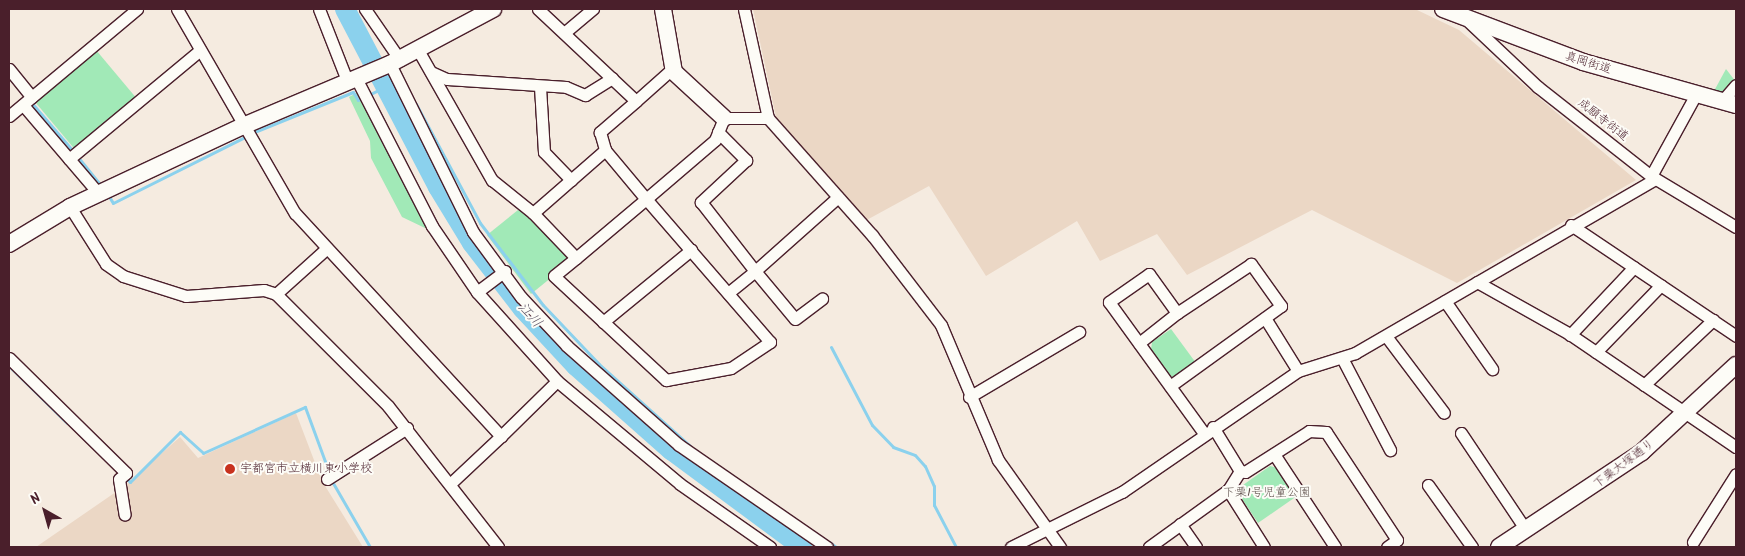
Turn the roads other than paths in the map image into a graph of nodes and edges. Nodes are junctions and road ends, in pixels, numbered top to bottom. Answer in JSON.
{"nodes":[{"id":1,"x":137,"y":9,"type":"edge"},
{"id":2,"x":177,"y":9,"type":"edge"},
{"id":3,"x":319,"y":9,"type":"edge"},
{"id":4,"x":365,"y":9,"type":"edge"},
{"id":5,"x":493,"y":9,"type":"edge"},
{"id":6,"x":538,"y":9,"type":"edge"},
{"id":7,"x":593,"y":9,"type":"edge"},
{"id":8,"x":663,"y":9,"type":"edge"},
{"id":9,"x":744,"y":9,"type":"edge"},
{"id":10,"x":1443,"y":9,"type":"edge"},
{"id":11,"x":1465,"y":18,"type":"junction"},
{"id":12,"x":564,"y":33,"type":"junction"},
{"id":13,"x":418,"y":50,"type":"junction"},
{"id":14,"x":200,"y":52,"type":"junction"},
{"id":15,"x":392,"y":63,"type":"junction"},
{"id":16,"x":674,"y":68,"type":"junction"},
{"id":17,"x":9,"y":69,"type":"edge"},
{"id":18,"x":431,"y":72,"type":"junction"},
{"id":19,"x":612,"y":78,"type":"junction"},
{"id":20,"x":355,"y":80,"type":"junction"},
{"id":21,"x":1736,"y":85,"type":"edge"},
{"id":22,"x":540,"y":87,"type":"junction"},
{"id":23,"x":1696,"y":94,"type":"junction"},
{"id":24,"x":28,"y":101,"type":"junction"},
{"id":25,"x":636,"y":101,"type":"junction"},
{"id":26,"x":1729,"y":103,"type":"edge"},
{"id":27,"x":9,"y":116,"type":"edge"},
{"id":28,"x":768,"y":118,"type":"junction"},
{"id":29,"x":721,"y":125,"type":"junction"},
{"id":30,"x":243,"y":126,"type":"junction"},
{"id":31,"x":605,"y":150,"type":"junction"},
{"id":32,"x":69,"y":159,"type":"junction"},
{"id":33,"x":1653,"y":177,"type":"junction"},
{"id":34,"x":571,"y":180,"type":"junction"},
{"id":35,"x":99,"y":194,"type":"junction"},
{"id":36,"x":838,"y":197,"type":"junction"},
{"id":37,"x":646,"y":199,"type":"junction"},
{"id":38,"x":70,"y":207,"type":"junction"},
{"id":39,"x":534,"y":213,"type":"junction"},
{"id":40,"x":1570,"y":224,"type":"junction"},
{"id":41,"x":1736,"y":227,"type":"edge"},
{"id":42,"x":9,"y":244,"type":"edge"},
{"id":43,"x":326,"y":250,"type":"junction"},
{"id":44,"x":691,"y":250,"type":"junction"},
{"id":45,"x":576,"y":258,"type":"junction"},
{"id":46,"x":1634,"y":267,"type":"junction"},
{"id":47,"x":505,"y":271,"type":"junction"},
{"id":48,"x":755,"y":271,"type":"junction"},
{"id":49,"x":1477,"y":282,"type":"junction"},
{"id":50,"x":1660,"y":285,"type":"junction"},
{"id":51,"x":477,"y":292,"type":"junction"},
{"id":52,"x":728,"y":293,"type":"junction"},
{"id":53,"x":276,"y":294,"type":"junction"},
{"id":54,"x":822,"y":299,"type":"dead end"},
{"id":55,"x":1445,"y":301,"type":"junction"},
{"id":56,"x":1177,"y":313,"type":"junction"},
{"id":57,"x":1265,"y":318,"type":"junction"},
{"id":58,"x":1713,"y":320,"type":"junction"},
{"id":59,"x":604,"y":322,"type":"junction"},
{"id":60,"x":1079,"y":332,"type":"dead end"},
{"id":61,"x":1570,"y":335,"type":"junction"},
{"id":62,"x":1386,"y":336,"type":"junction"},
{"id":63,"x":1736,"y":336,"type":"edge"},
{"id":64,"x":1139,"y":343,"type":"junction"},
{"id":65,"x":1596,"y":352,"type":"junction"},
{"id":66,"x":9,"y":358,"type":"edge"},
{"id":67,"x":1342,"y":358,"type":"junction"},
{"id":68,"x":1736,"y":365,"type":"edge"},
{"id":69,"x":1492,"y":369,"type":"dead end"},
{"id":70,"x":1298,"y":371,"type":"junction"},
{"id":71,"x":557,"y":381,"type":"junction"},
{"id":72,"x":1644,"y":385,"type":"junction"},
{"id":73,"x":1170,"y":386,"type":"junction"},
{"id":74,"x":969,"y":397,"type":"junction"},
{"id":75,"x":1444,"y":413,"type":"dead end"},
{"id":76,"x":1686,"y":414,"type":"junction"},
{"id":77,"x":407,"y":428,"type":"junction"},
{"id":78,"x":1208,"y":430,"type":"junction"},
{"id":79,"x":1460,"y":433,"type":"dead end"},
{"id":80,"x":501,"y":436,"type":"junction"},
{"id":81,"x":1736,"y":446,"type":"edge"},
{"id":82,"x":1390,"y":450,"type":"dead end"},
{"id":83,"x":1274,"y":454,"type":"junction"},
{"id":84,"x":1240,"y":471,"type":"junction"},
{"id":85,"x":1736,"y":474,"type":"edge"},
{"id":86,"x":327,"y":479,"type":"dead end"},
{"id":87,"x":451,"y":483,"type":"junction"},
{"id":88,"x":1428,"y":485,"type":"dead end"},
{"id":89,"x":1228,"y":490,"type":"junction"},
{"id":90,"x":126,"y":515,"type":"dead end"},
{"id":91,"x":1180,"y":524,"type":"junction"},
{"id":92,"x":1045,"y":528,"type":"junction"},
{"id":93,"x":1526,"y":530,"type":"junction"},
{"id":94,"x":1693,"y":542,"type":"dead end"},
{"id":95,"x":498,"y":547,"type":"edge"},
{"id":96,"x":770,"y":547,"type":"edge"},
{"id":97,"x":827,"y":547,"type":"edge"},
{"id":98,"x":1011,"y":547,"type":"edge"},
{"id":99,"x":1060,"y":547,"type":"edge"},
{"id":100,"x":1149,"y":547,"type":"edge"},
{"id":101,"x":1196,"y":547,"type":"edge"},
{"id":102,"x":1264,"y":547,"type":"edge"},
{"id":103,"x":1335,"y":547,"type":"edge"},
{"id":104,"x":1387,"y":547,"type":"edge"},
{"id":105,"x":1472,"y":547,"type":"edge"},
{"id":106,"x":1499,"y":547,"type":"edge"}],
"edges":[{"from":1,"to":24,"type":"street"},
{"from":2,"to":14,"type":"street"},
{"from":3,"to":20,"type":"street"},
{"from":4,"to":15,"type":"street"},
{"from":5,"to":13,"type":"street"},
{"from":6,"to":12,"type":"street"},
{"from":7,"to":12,"type":"street"},
{"from":8,"to":16,"type":"street"},
{"from":9,"to":28,"type":"street"},
{"from":10,"to":11,"type":"street","name":"真岡街道"},
{"from":11,"to":23,"type":"street","name":"真岡街道"},
{"from":11,"to":33,"type":"street","name":"成願寺街道"},
{"from":12,"to":19,"type":"street"},
{"from":13,"to":15,"type":"street"},
{"from":13,"to":18,"type":"street"},
{"from":14,"to":30,"type":"street"},
{"from":14,"to":32,"type":"street"},
{"from":15,"to":20,"type":"street"},
{"from":15,"to":47,"type":"street"},
{"from":16,"to":25,"type":"street"},
{"from":16,"to":29,"type":"street"},
{"from":17,"to":24,"type":"street"},
{"from":18,"to":22,"type":"street"},
{"from":18,"to":39,"type":"street"},
{"from":19,"to":22,"type":"street"},
{"from":19,"to":25,"type":"street"},
{"from":20,"to":30,"type":"street"},
{"from":20,"to":51,"type":"street"},
{"from":21,"to":26,"type":"street"},
{"from":22,"to":34,"type":"street"},
{"from":23,"to":26,"type":"street","name":"真岡街道"},
{"from":23,"to":33,"type":"street"},
{"from":24,"to":27,"type":"street"},
{"from":24,"to":32,"type":"street"},
{"from":25,"to":31,"type":"street"},
{"from":28,"to":29,"type":"street"},
{"from":28,"to":36,"type":"street"},
{"from":29,"to":37,"type":"street"},
{"from":29,"to":48,"type":"street"},
{"from":30,"to":35,"type":"street"},
{"from":30,"to":43,"type":"street"},
{"from":31,"to":34,"type":"street"},
{"from":31,"to":37,"type":"street"},
{"from":32,"to":35,"type":"street"},
{"from":33,"to":40,"type":"street"},
{"from":33,"to":41,"type":"street","name":"成願寺街道"},
{"from":34,"to":39,"type":"street"},
{"from":35,"to":38,"type":"street"},
{"from":36,"to":48,"type":"street"},
{"from":36,"to":74,"type":"street"},
{"from":37,"to":44,"type":"street"},
{"from":37,"to":45,"type":"street"},
{"from":38,"to":42,"type":"street"},
{"from":38,"to":53,"type":"street"},
{"from":39,"to":45,"type":"street"},
{"from":40,"to":46,"type":"street"},
{"from":40,"to":49,"type":"street"},
{"from":43,"to":53,"type":"street"},
{"from":43,"to":80,"type":"street"},
{"from":44,"to":52,"type":"street"},
{"from":44,"to":59,"type":"street"},
{"from":45,"to":59,"type":"street"},
{"from":46,"to":50,"type":"street"},
{"from":46,"to":61,"type":"street"},
{"from":47,"to":51,"type":"street"},
{"from":47,"to":97,"type":"street"},
{"from":48,"to":52,"type":"street"},
{"from":48,"to":54,"type":"street"},
{"from":49,"to":55,"type":"street"},
{"from":49,"to":61,"type":"street"},
{"from":50,"to":58,"type":"street"},
{"from":50,"to":65,"type":"street"},
{"from":51,"to":71,"type":"street"},
{"from":52,"to":59,"type":"street"},
{"from":53,"to":77,"type":"street"},
{"from":55,"to":62,"type":"street"},
{"from":55,"to":69,"type":"street"},
{"from":56,"to":57,"type":"street"},
{"from":56,"to":64,"type":"street"},
{"from":56,"to":64,"type":"street"},
{"from":57,"to":70,"type":"street"},
{"from":57,"to":73,"type":"street"},
{"from":58,"to":63,"type":"street"},
{"from":58,"to":72,"type":"street"},
{"from":60,"to":74,"type":"street"},
{"from":61,"to":65,"type":"street"},
{"from":62,"to":67,"type":"street"},
{"from":62,"to":75,"type":"street"},
{"from":64,"to":73,"type":"street"},
{"from":65,"to":72,"type":"street"},
{"from":66,"to":90,"type":"street"},
{"from":67,"to":70,"type":"street"},
{"from":67,"to":82,"type":"street"},
{"from":68,"to":76,"type":"street","name":"下栗大塚通り"},
{"from":70,"to":78,"type":"street"},
{"from":71,"to":80,"type":"street"},
{"from":71,"to":96,"type":"street"},
{"from":72,"to":76,"type":"street"},
{"from":73,"to":78,"type":"street"},
{"from":74,"to":92,"type":"street"},
{"from":76,"to":81,"type":"street"},
{"from":76,"to":93,"type":"street","name":"下栗大塚通り"},
{"from":77,"to":86,"type":"street"},
{"from":77,"to":87,"type":"street"},
{"from":78,"to":84,"type":"street"},
{"from":78,"to":92,"type":"street"},
{"from":79,"to":93,"type":"street"},
{"from":80,"to":87,"type":"street"},
{"from":83,"to":84,"type":"street"},
{"from":83,"to":103,"type":"street"},
{"from":83,"to":104,"type":"street"},
{"from":84,"to":89,"type":"street"},
{"from":85,"to":94,"type":"street"},
{"from":87,"to":95,"type":"street"},
{"from":88,"to":105,"type":"street"},
{"from":89,"to":91,"type":"street"},
{"from":89,"to":102,"type":"street"},
{"from":91,"to":100,"type":"street"},
{"from":91,"to":101,"type":"street"},
{"from":92,"to":98,"type":"street"},
{"from":92,"to":99,"type":"street"},
{"from":93,"to":106,"type":"street","name":"下栗大塚通り"}]}
